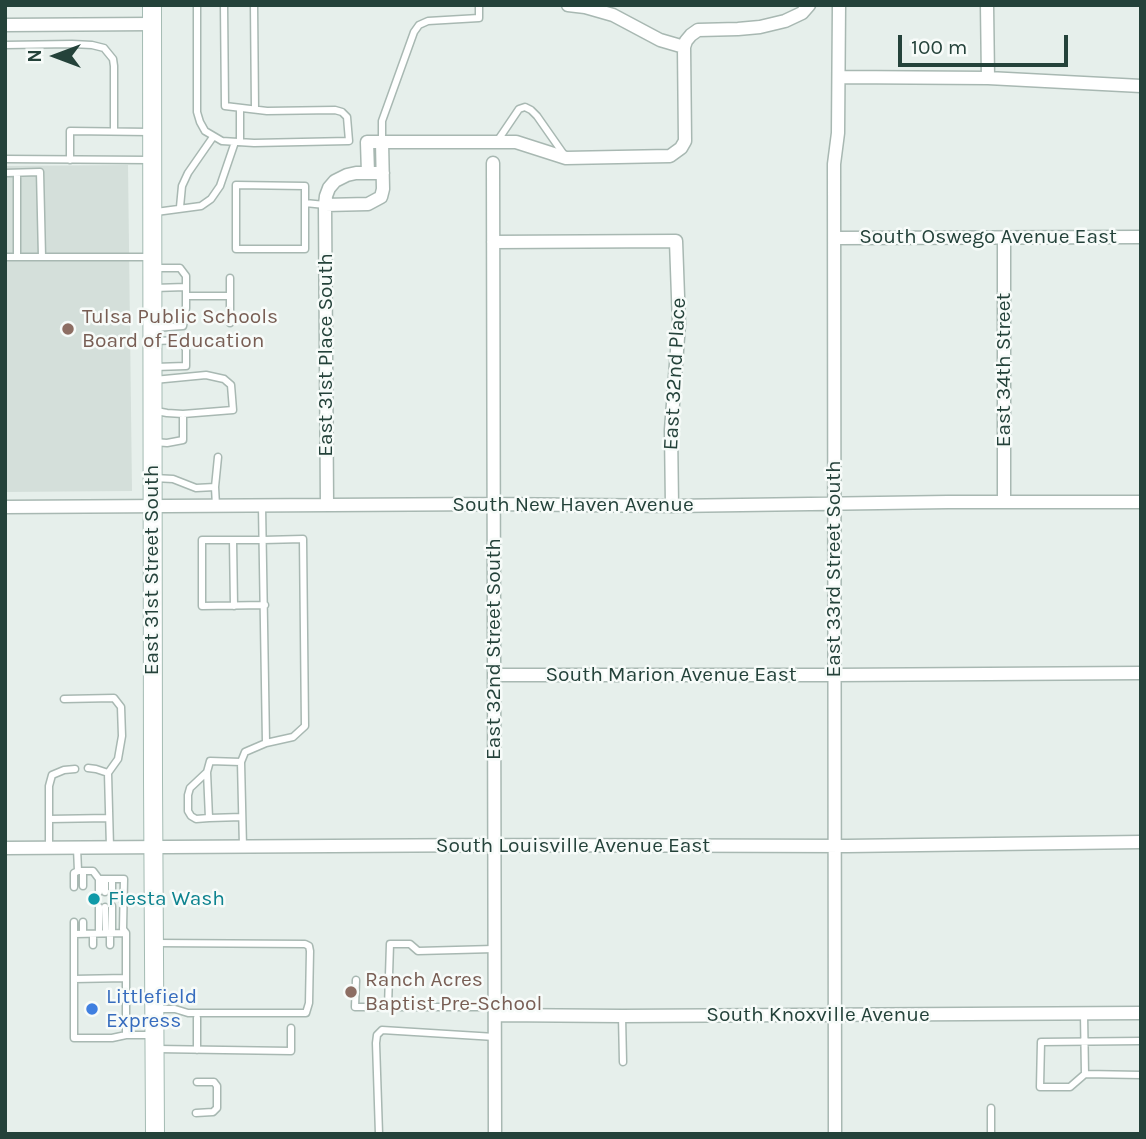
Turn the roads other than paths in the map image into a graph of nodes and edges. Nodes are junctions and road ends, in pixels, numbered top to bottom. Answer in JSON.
{"nodes":[{"id":1,"x":152,"y":5,"type":"edge"},
{"id":2,"x":197,"y":5,"type":"edge"},
{"id":3,"x":224,"y":5,"type":"edge"},
{"id":4,"x":254,"y":5,"type":"edge"},
{"id":5,"x":479,"y":5,"type":"edge"},
{"id":6,"x":568,"y":5,"type":"edge"},
{"id":7,"x":839,"y":5,"type":"edge"},
{"id":8,"x":987,"y":5,"type":"edge"},
{"id":9,"x":808,"y":6,"type":"edge"},
{"id":10,"x":152,"y":24,"type":"junction"},
{"id":11,"x":5,"y":25,"type":"edge"},
{"id":12,"x":5,"y":45,"type":"edge"},
{"id":13,"x":684,"y":47,"type":"junction"},
{"id":14,"x":839,"y":77,"type":"junction"},
{"id":15,"x":988,"y":78,"type":"junction"},
{"id":16,"x":1141,"y":86,"type":"edge"},
{"id":17,"x":240,"y":108,"type":"junction"},
{"id":18,"x":255,"y":110,"type":"junction"},
{"id":19,"x":114,"y":131,"type":"junction"},
{"id":20,"x":152,"y":132,"type":"junction"},
{"id":21,"x":213,"y":137,"type":"junction"},
{"id":22,"x":349,"y":141,"type":"junction"},
{"id":23,"x":238,"y":142,"type":"junction"},
{"id":24,"x":367,"y":142,"type":"junction"},
{"id":25,"x":382,"y":142,"type":"junction"},
{"id":26,"x":497,"y":142,"type":"junction"},
{"id":27,"x":566,"y":158,"type":"junction"},
{"id":28,"x":5,"y":159,"type":"edge"},
{"id":29,"x":69,"y":160,"type":"junction"},
{"id":30,"x":152,"y":160,"type":"junction"},
{"id":31,"x":493,"y":163,"type":"dead end"},
{"id":32,"x":5,"y":173,"type":"edge"},
{"id":33,"x":17,"y":173,"type":"junction"},
{"id":34,"x":368,"y":173,"type":"junction"},
{"id":35,"x":383,"y":173,"type":"junction"},
{"id":36,"x":305,"y":203,"type":"junction"},
{"id":37,"x":325,"y":205,"type":"junction"},
{"id":38,"x":180,"y":207,"type":"junction"},
{"id":39,"x":152,"y":212,"type":"junction"},
{"id":40,"x":1141,"y":237,"type":"edge"},
{"id":41,"x":835,"y":238,"type":"junction"},
{"id":42,"x":1004,"y":238,"type":"junction"},
{"id":43,"x":493,"y":242,"type":"junction"},
{"id":44,"x":5,"y":257,"type":"edge"},
{"id":45,"x":17,"y":257,"type":"junction"},
{"id":46,"x":42,"y":257,"type":"junction"},
{"id":47,"x":152,"y":262,"type":"junction"},
{"id":48,"x":230,"y":278,"type":"dead end"},
{"id":49,"x":186,"y":287,"type":"junction"},
{"id":50,"x":152,"y":288,"type":"junction"},
{"id":51,"x":186,"y":296,"type":"junction"},
{"id":52,"x":229,"y":296,"type":"junction"},
{"id":53,"x":230,"y":323,"type":"dead end"},
{"id":54,"x":152,"y":335,"type":"junction"},
{"id":55,"x":152,"y":374,"type":"junction"},
{"id":56,"x":152,"y":410,"type":"junction"},
{"id":57,"x":183,"y":414,"type":"junction"},
{"id":58,"x":152,"y":442,"type":"junction"},
{"id":59,"x":218,"y":457,"type":"dead end"},
{"id":60,"x":152,"y":478,"type":"junction"},
{"id":61,"x":215,"y":488,"type":"junction"},
{"id":62,"x":1004,"y":502,"type":"junction"},
{"id":63,"x":1141,"y":502,"type":"edge"},
{"id":64,"x":834,"y":503,"type":"junction"},
{"id":65,"x":493,"y":504,"type":"junction"},
{"id":66,"x":327,"y":505,"type":"junction"},
{"id":67,"x":152,"y":506,"type":"junction"},
{"id":68,"x":216,"y":506,"type":"junction"},
{"id":69,"x":262,"y":506,"type":"junction"},
{"id":70,"x":672,"y":506,"type":"junction"},
{"id":71,"x":5,"y":507,"type":"edge"},
{"id":72,"x":233,"y":540,"type":"junction"},
{"id":73,"x":263,"y":540,"type":"junction"},
{"id":74,"x":265,"y":605,"type":"junction"},
{"id":75,"x":234,"y":606,"type":"junction"},
{"id":76,"x":1141,"y":673,"type":"edge"},
{"id":77,"x":494,"y":675,"type":"junction"},
{"id":78,"x":834,"y":675,"type":"junction"},
{"id":79,"x":64,"y":699,"type":"dead end"},
{"id":80,"x":266,"y":743,"type":"junction"},
{"id":81,"x":241,"y":762,"type":"junction"},
{"id":82,"x":88,"y":768,"type":"dead end"},
{"id":83,"x":75,"y":769,"type":"dead end"},
{"id":84,"x":207,"y":772,"type":"junction"},
{"id":85,"x":108,"y":774,"type":"junction"},
{"id":86,"x":242,"y":817,"type":"junction"},
{"id":87,"x":109,"y":818,"type":"junction"},
{"id":88,"x":209,"y":818,"type":"junction"},
{"id":89,"x":49,"y":819,"type":"junction"},
{"id":90,"x":1141,"y":842,"type":"edge"},
{"id":91,"x":495,"y":845,"type":"junction"},
{"id":92,"x":835,"y":846,"type":"junction"},
{"id":93,"x":153,"y":847,"type":"junction"},
{"id":94,"x":243,"y":847,"type":"junction"},
{"id":95,"x":5,"y":848,"type":"edge"},
{"id":96,"x":49,"y":848,"type":"junction"},
{"id":97,"x":77,"y":848,"type":"junction"},
{"id":98,"x":110,"y":848,"type":"junction"},
{"id":99,"x":80,"y":871,"type":"junction"},
{"id":100,"x":105,"y":879,"type":"junction"},
{"id":101,"x":83,"y":886,"type":"dead end"},
{"id":102,"x":74,"y":887,"type":"dead end"},
{"id":103,"x":154,"y":900,"type":"junction"},
{"id":104,"x":123,"y":901,"type":"junction"},
{"id":105,"x":74,"y":922,"type":"dead end"},
{"id":106,"x":83,"y":922,"type":"dead end"},
{"id":107,"x":104,"y":933,"type":"junction"},
{"id":108,"x":126,"y":933,"type":"junction"},
{"id":109,"x":74,"y":934,"type":"junction"},
{"id":110,"x":83,"y":934,"type":"junction"},
{"id":111,"x":155,"y":943,"type":"junction"},
{"id":112,"x":93,"y":945,"type":"dead end"},
{"id":113,"x":110,"y":945,"type":"dead end"},
{"id":114,"x":495,"y":949,"type":"junction"},
{"id":115,"x":93,"y":970,"type":"dead end"},
{"id":116,"x":110,"y":970,"type":"dead end"},
{"id":117,"x":93,"y":978,"type":"junction"},
{"id":118,"x":110,"y":978,"type":"junction"},
{"id":119,"x":126,"y":978,"type":"junction"},
{"id":120,"x":74,"y":979,"type":"junction"},
{"id":121,"x":355,"y":980,"type":"dead end"},
{"id":122,"x":126,"y":998,"type":"junction"},
{"id":123,"x":155,"y":1004,"type":"junction"},
{"id":124,"x":388,"y":1007,"type":"junction"},
{"id":125,"x":495,"y":1011,"type":"junction"},
{"id":126,"x":1141,"y":1013,"type":"edge"},
{"id":127,"x":1084,"y":1014,"type":"junction"},
{"id":128,"x":622,"y":1016,"type":"junction"},
{"id":129,"x":835,"y":1016,"type":"junction"},
{"id":130,"x":197,"y":1018,"type":"dead end"},
{"id":131,"x":291,"y":1028,"type":"dead end"},
{"id":132,"x":126,"y":1035,"type":"junction"},
{"id":133,"x":495,"y":1037,"type":"junction"},
{"id":134,"x":1141,"y":1041,"type":"edge"},
{"id":135,"x":155,"y":1042,"type":"junction"},
{"id":136,"x":1085,"y":1042,"type":"junction"},
{"id":137,"x":197,"y":1051,"type":"junction"},
{"id":138,"x":623,"y":1062,"type":"dead end"},
{"id":139,"x":1085,"y":1074,"type":"junction"},
{"id":140,"x":1141,"y":1075,"type":"edge"},
{"id":141,"x":197,"y":1082,"type":"dead end"},
{"id":142,"x":991,"y":1108,"type":"dead end"},
{"id":143,"x":196,"y":1113,"type":"dead end"},
{"id":144,"x":155,"y":1134,"type":"edge"},
{"id":145,"x":379,"y":1134,"type":"edge"},
{"id":146,"x":495,"y":1134,"type":"edge"},
{"id":147,"x":835,"y":1134,"type":"edge"},
{"id":148,"x":991,"y":1134,"type":"edge"}],
"edges":[{"from":1,"to":10,"type":"main road","name":"East 31st Street South"},
{"from":2,"to":21,"type":"lane"},
{"from":3,"to":17,"type":"lane"},
{"from":4,"to":18,"type":"lane"},
{"from":5,"to":25,"type":"lane"},
{"from":6,"to":13,"type":"street"},
{"from":7,"to":14,"type":"street","name":"East 33rd Street South"},
{"from":8,"to":15,"type":"street"},
{"from":9,"to":13,"type":"street"},
{"from":10,"to":11,"type":"street"},
{"from":10,"to":20,"type":"main road","name":"East 31st Street South"},
{"from":12,"to":19,"type":"lane"},
{"from":13,"to":27,"type":"street"},
{"from":14,"to":15,"type":"street"},
{"from":14,"to":41,"type":"street","name":"East 33rd Street South"},
{"from":15,"to":16,"type":"street"},
{"from":17,"to":18,"type":"lane"},
{"from":17,"to":23,"type":"lane"},
{"from":18,"to":22,"type":"lane"},
{"from":19,"to":20,"type":"lane"},
{"from":19,"to":29,"type":"lane"},
{"from":20,"to":30,"type":"main road","name":"East 31st Street South"},
{"from":21,"to":23,"type":"lane"},
{"from":21,"to":38,"type":"lane"},
{"from":22,"to":23,"type":"lane"},
{"from":22,"to":24,"type":"lane"},
{"from":23,"to":38,"type":"lane"},
{"from":24,"to":25,"type":"street"},
{"from":24,"to":34,"type":"street"},
{"from":25,"to":26,"type":"street"},
{"from":25,"to":35,"type":"street"},
{"from":26,"to":27,"type":"street"},
{"from":26,"to":27,"type":"lane"},
{"from":28,"to":29,"type":"lane"},
{"from":29,"to":30,"type":"lane"},
{"from":30,"to":39,"type":"main road","name":"East 31st Street South"},
{"from":31,"to":43,"type":"street","name":"East 32nd Street South"},
{"from":32,"to":33,"type":"lane"},
{"from":33,"to":45,"type":"lane"},
{"from":33,"to":46,"type":"lane"},
{"from":34,"to":35,"type":"street"},
{"from":34,"to":37,"type":"street"},
{"from":35,"to":37,"type":"street"},
{"from":36,"to":36,"type":"lane"},
{"from":36,"to":37,"type":"lane"},
{"from":37,"to":66,"type":"street","name":"East 31st Place South"},
{"from":38,"to":39,"type":"lane"},
{"from":39,"to":47,"type":"main road","name":"East 31st Street South"},
{"from":40,"to":42,"type":"street","name":"South Oswego Avenue East"},
{"from":41,"to":42,"type":"street","name":"South Oswego Avenue East"},
{"from":41,"to":64,"type":"street","name":"East 33rd Street South"},
{"from":42,"to":62,"type":"street","name":"East 34th Street"},
{"from":43,"to":65,"type":"street","name":"East 32nd Street South"},
{"from":43,"to":70,"type":"street","name":"East 32nd Place"},
{"from":44,"to":45,"type":"lane"},
{"from":45,"to":46,"type":"lane"},
{"from":46,"to":47,"type":"lane"},
{"from":47,"to":49,"type":"lane"},
{"from":47,"to":50,"type":"main road","name":"East 31st Street South"},
{"from":48,"to":52,"type":"lane"},
{"from":49,"to":50,"type":"lane"},
{"from":49,"to":51,"type":"lane"},
{"from":50,"to":54,"type":"main road","name":"East 31st Street South"},
{"from":51,"to":52,"type":"lane"},
{"from":51,"to":54,"type":"lane"},
{"from":52,"to":53,"type":"lane"},
{"from":54,"to":55,"type":"main road","name":"East 31st Street South"},
{"from":54,"to":55,"type":"lane"},
{"from":55,"to":56,"type":"main road","name":"East 31st Street South"},
{"from":55,"to":57,"type":"lane"},
{"from":56,"to":57,"type":"lane"},
{"from":56,"to":58,"type":"main road","name":"East 31st Street South"},
{"from":57,"to":58,"type":"lane"},
{"from":58,"to":60,"type":"main road","name":"East 31st Street South"},
{"from":59,"to":61,"type":"lane"},
{"from":60,"to":61,"type":"lane"},
{"from":60,"to":67,"type":"main road","name":"East 31st Street South"},
{"from":61,"to":68,"type":"lane"},
{"from":62,"to":63,"type":"street","name":"South New Haven Avenue"},
{"from":62,"to":64,"type":"street","name":"South New Haven Avenue"},
{"from":64,"to":70,"type":"street","name":"South New Haven Avenue"},
{"from":64,"to":78,"type":"street","name":"East 33rd Street South"},
{"from":65,"to":66,"type":"street","name":"South New Haven Avenue"},
{"from":65,"to":70,"type":"street","name":"South New Haven Avenue"},
{"from":65,"to":77,"type":"street","name":"East 32nd Street South"},
{"from":66,"to":69,"type":"street","name":"South New Haven Avenue"},
{"from":67,"to":68,"type":"street","name":"South New Haven Avenue"},
{"from":67,"to":71,"type":"street","name":"South New Haven Avenue"},
{"from":67,"to":93,"type":"main road","name":"East 31st Street South"},
{"from":68,"to":69,"type":"street","name":"South New Haven Avenue"},
{"from":69,"to":73,"type":"lane"},
{"from":72,"to":73,"type":"lane"},
{"from":72,"to":75,"type":"lane"},
{"from":72,"to":75,"type":"lane"},
{"from":73,"to":74,"type":"lane"},
{"from":73,"to":80,"type":"lane"},
{"from":74,"to":75,"type":"lane"},
{"from":74,"to":80,"type":"lane"},
{"from":76,"to":78,"type":"street","name":"South Marion Avenue East"},
{"from":77,"to":78,"type":"street","name":"South Marion Avenue East"},
{"from":77,"to":91,"type":"street","name":"East 32nd Street South"},
{"from":78,"to":92,"type":"street","name":"East 33rd Street South"},
{"from":79,"to":85,"type":"lane"},
{"from":80,"to":81,"type":"lane"},
{"from":81,"to":84,"type":"lane"},
{"from":81,"to":86,"type":"lane"},
{"from":82,"to":85,"type":"lane"},
{"from":83,"to":89,"type":"lane"},
{"from":84,"to":88,"type":"lane"},
{"from":84,"to":88,"type":"lane"},
{"from":85,"to":87,"type":"lane"},
{"from":86,"to":88,"type":"lane"},
{"from":86,"to":94,"type":"lane"},
{"from":87,"to":89,"type":"lane"},
{"from":87,"to":98,"type":"lane"},
{"from":89,"to":96,"type":"lane"},
{"from":90,"to":92,"type":"street","name":"South Louisville Avenue East"},
{"from":91,"to":92,"type":"street","name":"South Louisville Avenue East"},
{"from":91,"to":94,"type":"street","name":"South Louisville Avenue East"},
{"from":91,"to":114,"type":"street","name":"East 32nd Street South"},
{"from":92,"to":129,"type":"street","name":"East 33rd Street South"},
{"from":93,"to":94,"type":"street","name":"South Louisville Avenue East"},
{"from":93,"to":98,"type":"street","name":"South Louisville Avenue East"},
{"from":93,"to":103,"type":"main road","name":"East 31st Street South"},
{"from":95,"to":96,"type":"street","name":"South Louisville Avenue East"},
{"from":96,"to":97,"type":"street","name":"South Louisville Avenue East"},
{"from":97,"to":98,"type":"street","name":"South Louisville Avenue East"},
{"from":97,"to":99,"type":"lane"},
{"from":99,"to":100,"type":"lane"},
{"from":99,"to":101,"type":"lane"},
{"from":99,"to":102,"type":"lane"},
{"from":100,"to":100,"type":"lane"},
{"from":100,"to":104,"type":"lane"},
{"from":103,"to":104,"type":"lane"},
{"from":103,"to":111,"type":"main road","name":"East 31st Street South"},
{"from":104,"to":108,"type":"lane"},
{"from":105,"to":109,"type":"lane"},
{"from":106,"to":110,"type":"lane"},
{"from":107,"to":107,"type":"lane"},
{"from":107,"to":108,"type":"lane"},
{"from":107,"to":110,"type":"lane"},
{"from":107,"to":112,"type":"lane"},
{"from":107,"to":113,"type":"lane"},
{"from":108,"to":119,"type":"lane"},
{"from":109,"to":110,"type":"lane"},
{"from":109,"to":120,"type":"lane"},
{"from":111,"to":123,"type":"main road","name":"East 31st Street South"},
{"from":111,"to":123,"type":"lane"},
{"from":114,"to":124,"type":"lane"},
{"from":114,"to":125,"type":"street","name":"East 32nd Street South"},
{"from":115,"to":117,"type":"lane"},
{"from":116,"to":118,"type":"lane"},
{"from":117,"to":118,"type":"lane"},
{"from":117,"to":120,"type":"lane"},
{"from":118,"to":119,"type":"lane"},
{"from":119,"to":122,"type":"lane"},
{"from":120,"to":132,"type":"lane"},
{"from":121,"to":124,"type":"lane"},
{"from":122,"to":123,"type":"lane"},
{"from":122,"to":132,"type":"lane"},
{"from":123,"to":135,"type":"main road","name":"East 31st Street South"},
{"from":124,"to":125,"type":"lane"},
{"from":125,"to":128,"type":"street","name":"South Knoxville Avenue"},
{"from":125,"to":133,"type":"street","name":"East 32nd Street South"},
{"from":126,"to":127,"type":"street","name":"South Knoxville Avenue"},
{"from":127,"to":129,"type":"street","name":"South Knoxville Avenue"},
{"from":127,"to":136,"type":"lane"},
{"from":128,"to":129,"type":"street","name":"South Knoxville Avenue"},
{"from":128,"to":138,"type":"lane"},
{"from":129,"to":147,"type":"street","name":"East 33rd Street South"},
{"from":130,"to":137,"type":"lane"},
{"from":131,"to":137,"type":"lane"},
{"from":132,"to":135,"type":"lane"},
{"from":133,"to":145,"type":"lane"},
{"from":133,"to":146,"type":"street","name":"East 32nd Street South"},
{"from":134,"to":136,"type":"lane"},
{"from":135,"to":137,"type":"lane"},
{"from":135,"to":144,"type":"main road","name":"East 31st Street South"},
{"from":136,"to":139,"type":"lane"},
{"from":136,"to":139,"type":"lane"},
{"from":139,"to":140,"type":"lane"},
{"from":141,"to":143,"type":"lane"},
{"from":142,"to":148,"type":"lane"}]}
